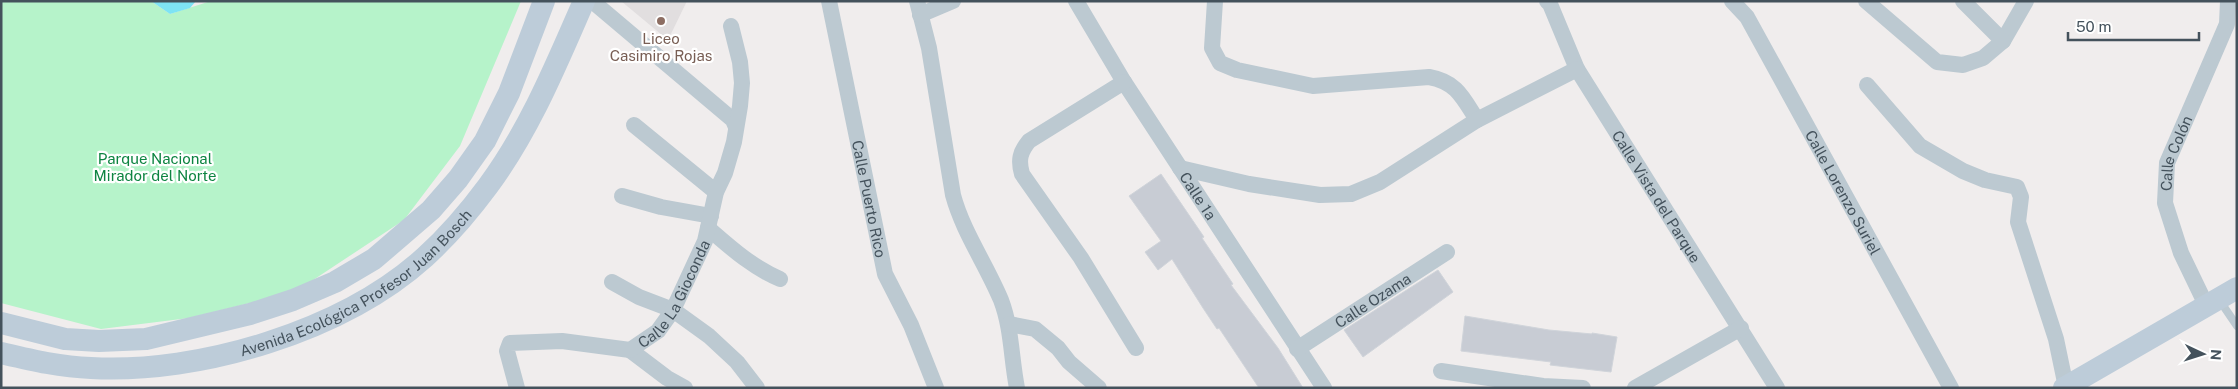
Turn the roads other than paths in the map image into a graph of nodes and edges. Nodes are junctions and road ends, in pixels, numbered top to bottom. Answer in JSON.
{"nodes":[{"id":1,"x":544,"y":1,"type":"edge"},
{"id":2,"x":584,"y":1,"type":"edge"},
{"id":3,"x":592,"y":1,"type":"edge"},
{"id":4,"x":829,"y":1,"type":"edge"},
{"id":5,"x":953,"y":1,"type":"edge"},
{"id":6,"x":1076,"y":1,"type":"edge"},
{"id":7,"x":1215,"y":1,"type":"edge"},
{"id":8,"x":1546,"y":1,"type":"edge"},
{"id":9,"x":1732,"y":1,"type":"edge"},
{"id":10,"x":1866,"y":1,"type":"edge"},
{"id":11,"x":1962,"y":1,"type":"edge"},
{"id":12,"x":2026,"y":1,"type":"edge"},
{"id":13,"x":2228,"y":1,"type":"edge"},
{"id":14,"x":918,"y":8,"type":"edge"},
{"id":15,"x":731,"y":26,"type":"dead end"},
{"id":16,"x":2003,"y":41,"type":"junction"},
{"id":17,"x":1578,"y":69,"type":"junction"},
{"id":18,"x":1124,"y":82,"type":"junction"},
{"id":19,"x":1867,"y":85,"type":"dead end"},
{"id":20,"x":1477,"y":120,"type":"junction"},
{"id":21,"x":634,"y":125,"type":"dead end"},
{"id":22,"x":736,"y":127,"type":"junction"},
{"id":23,"x":1180,"y":168,"type":"junction"},
{"id":24,"x":716,"y":192,"type":"junction"},
{"id":25,"x":622,"y":196,"type":"dead end"},
{"id":26,"x":710,"y":222,"type":"junction"},
{"id":27,"x":1447,"y":252,"type":"dead end"},
{"id":28,"x":780,"y":279,"type":"dead end"},
{"id":29,"x":612,"y":282,"type":"dead end"},
{"id":30,"x":2221,"y":298,"type":"edge"},
{"id":31,"x":673,"y":310,"type":"junction"},
{"id":32,"x":1,"y":323,"type":"edge"},
{"id":33,"x":1009,"y":324,"type":"junction"},
{"id":34,"x":2237,"y":326,"type":"edge"},
{"id":35,"x":1741,"y":328,"type":"junction"},
{"id":36,"x":1136,"y":348,"type":"dead end"},
{"id":37,"x":1297,"y":348,"type":"junction"},
{"id":38,"x":630,"y":350,"type":"junction"},
{"id":39,"x":1,"y":353,"type":"edge"},
{"id":40,"x":1441,"y":371,"type":"dead end"},
{"id":41,"x":1542,"y":387,"type":"edge"},
{"id":42,"x":2065,"y":387,"type":"edge"},
{"id":43,"x":517,"y":388,"type":"edge"},
{"id":44,"x":685,"y":388,"type":"edge"},
{"id":45,"x":756,"y":388,"type":"edge"},
{"id":46,"x":936,"y":388,"type":"edge"},
{"id":47,"x":1017,"y":388,"type":"edge"},
{"id":48,"x":1099,"y":388,"type":"edge"},
{"id":49,"x":1324,"y":388,"type":"edge"},
{"id":50,"x":1583,"y":388,"type":"edge"},
{"id":51,"x":1635,"y":388,"type":"edge"},
{"id":52,"x":1777,"y":388,"type":"edge"},
{"id":53,"x":1951,"y":388,"type":"edge"}],
"edges":[{"from":1,"to":32,"type":"street","name":"Avenida Ecológica Profesor Juan Bosch"},
{"from":2,"to":39,"type":"street","name":"Avenida Ecológica Profesor Juan Bosch"},
{"from":3,"to":22,"type":"street"},
{"from":4,"to":46,"type":"street","name":"Calle Puerto Rico"},
{"from":5,"to":14,"type":"street"},
{"from":6,"to":18,"type":"street","name":"Calle 1a"},
{"from":7,"to":20,"type":"street"},
{"from":8,"to":17,"type":"street","name":"Calle Vista del Parque"},
{"from":9,"to":53,"type":"street","name":"Calle Lorenzo Suriel"},
{"from":10,"to":16,"type":"street"},
{"from":11,"to":16,"type":"street"},
{"from":12,"to":16,"type":"street"},
{"from":13,"to":30,"type":"street","name":"Calle Colón"},
{"from":14,"to":33,"type":"street"},
{"from":15,"to":22,"type":"street","name":"Calle La Gioconda"},
{"from":17,"to":20,"type":"street"},
{"from":17,"to":35,"type":"street","name":"Calle Vista del Parque"},
{"from":18,"to":23,"type":"street","name":"Calle 1a"},
{"from":18,"to":36,"type":"street"},
{"from":19,"to":42,"type":"street"},
{"from":20,"to":23,"type":"street"},
{"from":21,"to":24,"type":"street"},
{"from":22,"to":24,"type":"street","name":"Calle La Gioconda"},
{"from":23,"to":37,"type":"street","name":"Calle 1a"},
{"from":24,"to":26,"type":"street","name":"Calle La Gioconda"},
{"from":25,"to":26,"type":"street"},
{"from":26,"to":28,"type":"street"},
{"from":26,"to":31,"type":"street","name":"Calle La Gioconda"},
{"from":27,"to":37,"type":"street","name":"Calle Ozama"},
{"from":29,"to":31,"type":"street"},
{"from":30,"to":34,"type":"lane"},
{"from":30,"to":42,"type":"street"},
{"from":31,"to":38,"type":"street","name":"Calle La Gioconda"},
{"from":31,"to":45,"type":"street"},
{"from":33,"to":47,"type":"street"},
{"from":33,"to":48,"type":"street"},
{"from":35,"to":51,"type":"street"},
{"from":35,"to":52,"type":"street","name":"Calle Vista del Parque"},
{"from":37,"to":49,"type":"street","name":"Calle 1a"},
{"from":38,"to":43,"type":"street","name":"Calle La Gioconda"},
{"from":38,"to":44,"type":"street"},
{"from":40,"to":41,"type":"street"},
{"from":41,"to":50,"type":"street"}]}
